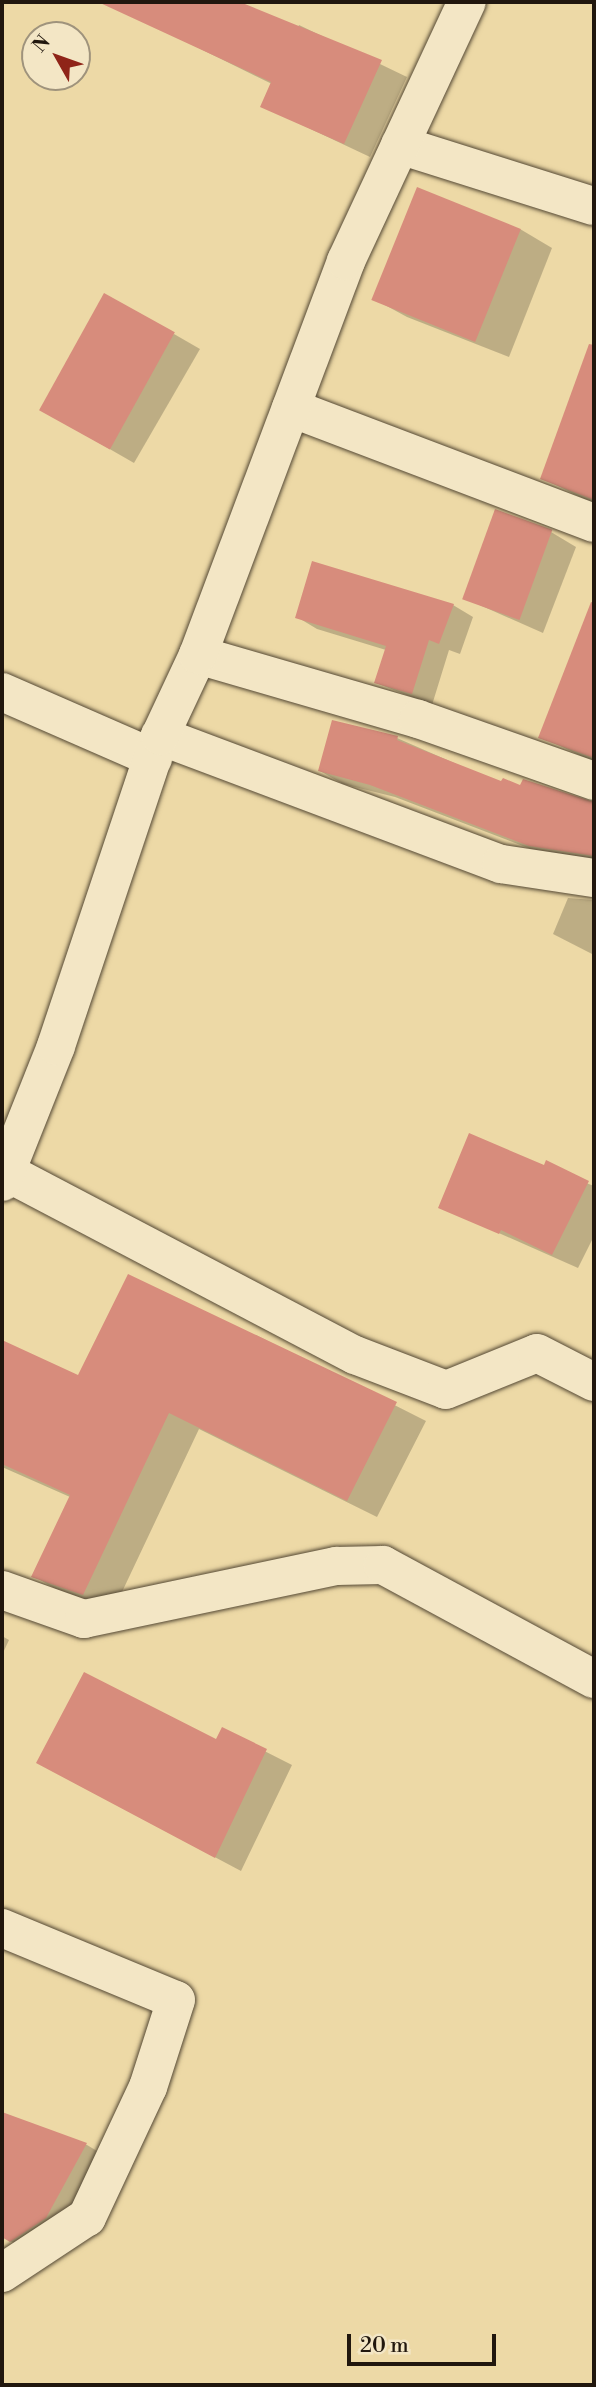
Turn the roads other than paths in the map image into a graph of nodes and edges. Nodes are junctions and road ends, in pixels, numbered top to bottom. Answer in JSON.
{"nodes":[{"id":1,"x":467,"y":2,"type":"edge"},
{"id":2,"x":400,"y":145,"type":"junction"},
{"id":3,"x":594,"y":206,"type":"edge"},
{"id":4,"x":290,"y":408,"type":"junction"},
{"id":5,"x":594,"y":523,"type":"edge"},
{"id":6,"x":198,"y":655,"type":"junction"},
{"id":7,"x":2,"y":692,"type":"edge"},
{"id":8,"x":156,"y":747,"type":"junction"},
{"id":9,"x":594,"y":781,"type":"edge"},
{"id":10,"x":594,"y":878,"type":"edge"},
{"id":11,"x":4,"y":1177,"type":"edge"},
{"id":12,"x":594,"y":1382,"type":"edge"},
{"id":13,"x":2,"y":1590,"type":"edge"},
{"id":14,"x":594,"y":1679,"type":"edge"},
{"id":15,"x":2,"y":1928,"type":"edge"},
{"id":16,"x":4,"y":2270,"type":"edge"}],
"edges":[{"from":1,"to":2,"type":"street"},
{"from":2,"to":3,"type":"street"},
{"from":2,"to":4,"type":"street"},
{"from":4,"to":5,"type":"street"},
{"from":4,"to":6,"type":"street"},
{"from":6,"to":8,"type":"street"},
{"from":6,"to":9,"type":"street"},
{"from":7,"to":8,"type":"street"},
{"from":8,"to":10,"type":"street"},
{"from":8,"to":11,"type":"street"},
{"from":11,"to":12,"type":"street"},
{"from":13,"to":14,"type":"street"},
{"from":15,"to":16,"type":"street"}]}
